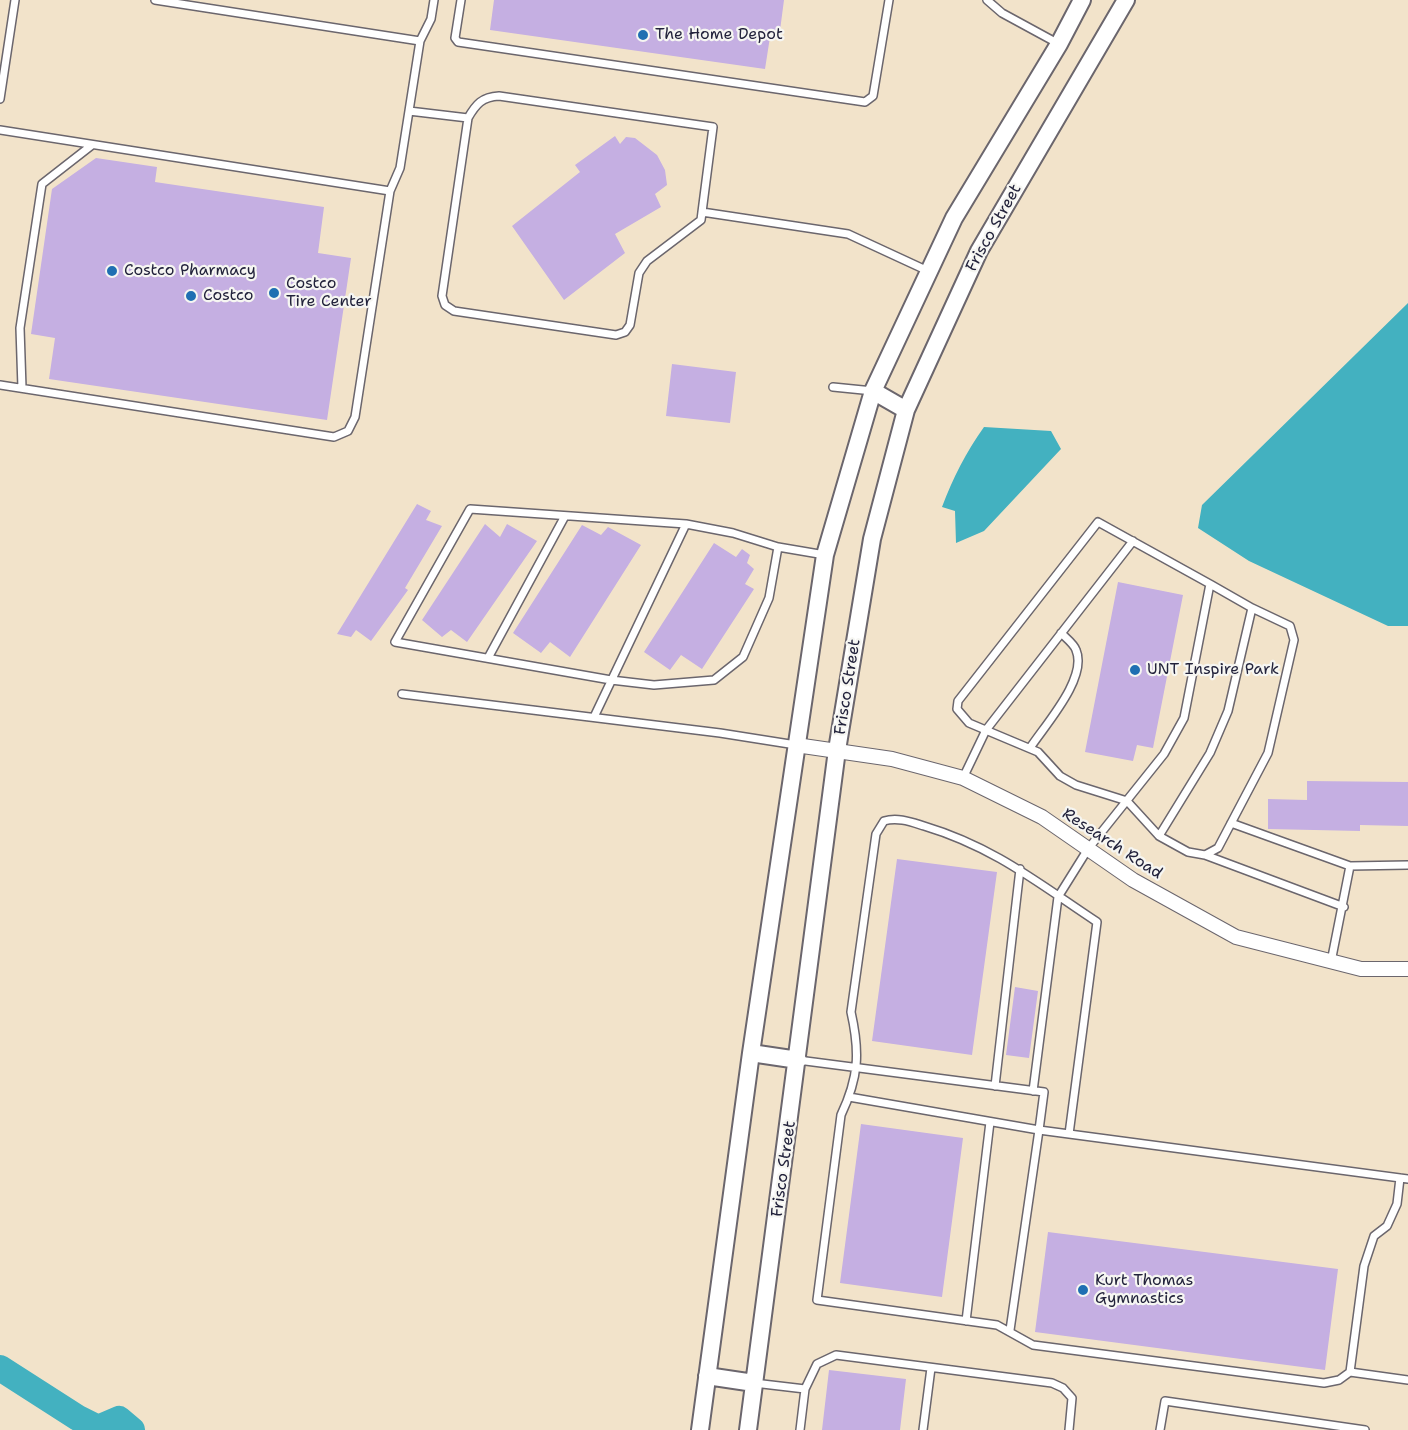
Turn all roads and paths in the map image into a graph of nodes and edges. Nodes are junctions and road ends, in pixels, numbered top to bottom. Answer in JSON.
{"nodes":[{"id":1,"x":15,"y":0,"type":"edge"},
{"id":2,"x":155,"y":0,"type":"edge"},
{"id":3,"x":215,"y":0,"type":"edge"},
{"id":4,"x":434,"y":0,"type":"edge"},
{"id":5,"x":461,"y":0,"type":"edge"},
{"id":6,"x":889,"y":0,"type":"edge"},
{"id":7,"x":987,"y":0,"type":"edge"},
{"id":8,"x":1082,"y":0,"type":"edge"},
{"id":9,"x":1126,"y":0,"type":"edge"},
{"id":10,"x":214,"y":9,"type":"junction"},
{"id":11,"x":420,"y":40,"type":"junction"},
{"id":12,"x":1059,"y":44,"type":"junction"},
{"id":13,"x":1,"y":76,"type":"edge"},
{"id":14,"x":0,"y":99,"type":"edge"},
{"id":15,"x":409,"y":111,"type":"junction"},
{"id":16,"x":468,"y":118,"type":"junction"},
{"id":17,"x":0,"y":130,"type":"edge"},
{"id":18,"x":92,"y":144,"type":"junction"},
{"id":19,"x":390,"y":191,"type":"junction"},
{"id":20,"x":702,"y":212,"type":"junction"},
{"id":21,"x":929,"y":272,"type":"junction"},
{"id":22,"x":0,"y":385,"type":"edge"},
{"id":23,"x":832,"y":387,"type":"dead end"},
{"id":24,"x":22,"y":388,"type":"junction"},
{"id":25,"x":873,"y":391,"type":"junction"},
{"id":26,"x":906,"y":410,"type":"junction"},
{"id":27,"x":565,"y":516,"type":"junction"},
{"id":28,"x":686,"y":524,"type":"junction"},
{"id":29,"x":1132,"y":541,"type":"junction"},
{"id":30,"x":778,"y":547,"type":"junction"},
{"id":31,"x":825,"y":555,"type":"junction"},
{"id":32,"x":1210,"y":584,"type":"junction"},
{"id":33,"x":1252,"y":608,"type":"junction"},
{"id":34,"x":1061,"y":633,"type":"junction"},
{"id":35,"x":488,"y":658,"type":"junction"},
{"id":36,"x":611,"y":680,"type":"junction"},
{"id":37,"x":402,"y":694,"type":"dead end"},
{"id":38,"x":594,"y":717,"type":"junction"},
{"id":39,"x":986,"y":730,"type":"junction"},
{"id":40,"x":796,"y":745,"type":"junction"},
{"id":41,"x":1030,"y":748,"type":"junction"},
{"id":42,"x":837,"y":750,"type":"junction"},
{"id":43,"x":963,"y":778,"type":"junction"},
{"id":44,"x":1127,"y":801,"type":"junction"},
{"id":45,"x":1231,"y":824,"type":"junction"},
{"id":46,"x":1159,"y":836,"type":"junction"},
{"id":47,"x":1088,"y":849,"type":"junction"},
{"id":48,"x":1205,"y":855,"type":"junction"},
{"id":49,"x":1408,"y":865,"type":"edge"},
{"id":50,"x":1350,"y":866,"type":"junction"},
{"id":51,"x":1020,"y":869,"type":"junction"},
{"id":52,"x":1059,"y":897,"type":"junction"},
{"id":53,"x":1344,"y":907,"type":"junction"},
{"id":54,"x":1331,"y":962,"type":"junction"},
{"id":55,"x":1408,"y":969,"type":"edge"},
{"id":56,"x":751,"y":1053,"type":"junction"},
{"id":57,"x":798,"y":1060,"type":"junction"},
{"id":58,"x":857,"y":1068,"type":"junction"},
{"id":59,"x":995,"y":1086,"type":"junction"},
{"id":60,"x":1034,"y":1091,"type":"junction"},
{"id":61,"x":849,"y":1097,"type":"junction"},
{"id":62,"x":990,"y":1122,"type":"junction"},
{"id":63,"x":1039,"y":1130,"type":"junction"},
{"id":64,"x":1069,"y":1134,"type":"junction"},
{"id":65,"x":1404,"y":1178,"type":"edge"},
{"id":66,"x":966,"y":1321,"type":"junction"},
{"id":67,"x":1010,"y":1330,"type":"junction"},
{"id":68,"x":931,"y":1368,"type":"junction"},
{"id":69,"x":1350,"y":1372,"type":"junction"},
{"id":70,"x":707,"y":1376,"type":"junction"},
{"id":71,"x":1408,"y":1380,"type":"edge"},
{"id":72,"x":754,"y":1383,"type":"junction"},
{"id":73,"x":805,"y":1389,"type":"junction"},
{"id":74,"x":700,"y":1430,"type":"edge"},
{"id":75,"x":748,"y":1430,"type":"edge"},
{"id":76,"x":800,"y":1430,"type":"edge"},
{"id":77,"x":923,"y":1430,"type":"edge"},
{"id":78,"x":1069,"y":1430,"type":"edge"},
{"id":79,"x":1160,"y":1430,"type":"edge"},
{"id":80,"x":1365,"y":1430,"type":"edge"}],
"edges":[{"from":1,"to":13,"type":"lane"},
{"from":2,"to":10,"type":"lane"},
{"from":3,"to":10,"type":"lane"},
{"from":4,"to":11,"type":"lane"},
{"from":5,"to":6,"type":"lane"},
{"from":7,"to":12,"type":"lane"},
{"from":8,"to":12,"type":"street"},
{"from":9,"to":26,"type":"street","name":"Frisco Street"},
{"from":10,"to":11,"type":"lane"},
{"from":11,"to":15,"type":"lane"},
{"from":12,"to":21,"type":"street"},
{"from":13,"to":14,"type":"lane"},
{"from":15,"to":16,"type":"lane"},
{"from":15,"to":19,"type":"lane"},
{"from":16,"to":20,"type":"lane"},
{"from":16,"to":20,"type":"lane"},
{"from":17,"to":18,"type":"lane"},
{"from":18,"to":19,"type":"lane"},
{"from":18,"to":24,"type":"lane"},
{"from":19,"to":24,"type":"lane"},
{"from":20,"to":21,"type":"lane"},
{"from":21,"to":25,"type":"street"},
{"from":22,"to":24,"type":"lane"},
{"from":23,"to":25,"type":"lane"},
{"from":25,"to":26,"type":"street"},
{"from":25,"to":31,"type":"street"},
{"from":26,"to":42,"type":"street","name":"Frisco Street"},
{"from":27,"to":28,"type":"lane"},
{"from":27,"to":35,"type":"lane"},
{"from":27,"to":35,"type":"lane"},
{"from":28,"to":30,"type":"lane"},
{"from":28,"to":36,"type":"lane"},
{"from":29,"to":32,"type":"lane"},
{"from":29,"to":34,"type":"lane"},
{"from":29,"to":39,"type":"lane"},
{"from":30,"to":31,"type":"lane"},
{"from":30,"to":36,"type":"lane"},
{"from":31,"to":40,"type":"street"},
{"from":32,"to":33,"type":"lane"},
{"from":32,"to":44,"type":"lane"},
{"from":33,"to":45,"type":"lane"},
{"from":33,"to":46,"type":"lane"},
{"from":34,"to":39,"type":"lane"},
{"from":34,"to":41,"type":"lane"},
{"from":35,"to":36,"type":"lane"},
{"from":36,"to":38,"type":"lane"},
{"from":37,"to":38,"type":"lane"},
{"from":38,"to":40,"type":"lane"},
{"from":39,"to":41,"type":"lane"},
{"from":39,"to":43,"type":"lane"},
{"from":40,"to":42,"type":"street","name":"Research Road"},
{"from":40,"to":56,"type":"street"},
{"from":41,"to":44,"type":"lane"},
{"from":42,"to":43,"type":"street","name":"Research Road"},
{"from":42,"to":57,"type":"street","name":"Frisco Street"},
{"from":43,"to":47,"type":"street","name":"Research Road"},
{"from":44,"to":46,"type":"lane"},
{"from":44,"to":47,"type":"lane"},
{"from":45,"to":48,"type":"lane"},
{"from":45,"to":50,"type":"lane"},
{"from":46,"to":48,"type":"lane"},
{"from":47,"to":52,"type":"lane"},
{"from":47,"to":54,"type":"street","name":"Research Road"},
{"from":48,"to":53,"type":"lane"},
{"from":49,"to":50,"type":"lane"},
{"from":50,"to":53,"type":"lane"},
{"from":51,"to":52,"type":"lane"},
{"from":51,"to":58,"type":"lane"},
{"from":51,"to":59,"type":"lane"},
{"from":52,"to":60,"type":"lane"},
{"from":52,"to":64,"type":"lane"},
{"from":53,"to":54,"type":"lane"},
{"from":54,"to":55,"type":"street","name":"Research Road"},
{"from":56,"to":57,"type":"street"},
{"from":56,"to":70,"type":"street"},
{"from":57,"to":58,"type":"lane"},
{"from":57,"to":72,"type":"street","name":"Frisco Street"},
{"from":58,"to":59,"type":"lane"},
{"from":58,"to":61,"type":"lane"},
{"from":59,"to":60,"type":"lane"},
{"from":60,"to":63,"type":"lane"},
{"from":61,"to":62,"type":"lane"},
{"from":61,"to":66,"type":"lane"},
{"from":62,"to":63,"type":"lane"},
{"from":62,"to":66,"type":"lane"},
{"from":63,"to":64,"type":"lane"},
{"from":63,"to":67,"type":"lane"},
{"from":64,"to":65,"type":"lane"},
{"from":65,"to":69,"type":"lane"},
{"from":66,"to":67,"type":"lane"},
{"from":67,"to":69,"type":"lane"},
{"from":68,"to":73,"type":"lane"},
{"from":68,"to":77,"type":"lane"},
{"from":68,"to":78,"type":"lane"},
{"from":69,"to":71,"type":"lane"},
{"from":70,"to":72,"type":"street"},
{"from":70,"to":74,"type":"street"},
{"from":72,"to":73,"type":"lane"},
{"from":72,"to":75,"type":"street","name":"Frisco Street"},
{"from":73,"to":76,"type":"lane"},
{"from":79,"to":80,"type":"lane"}]}
